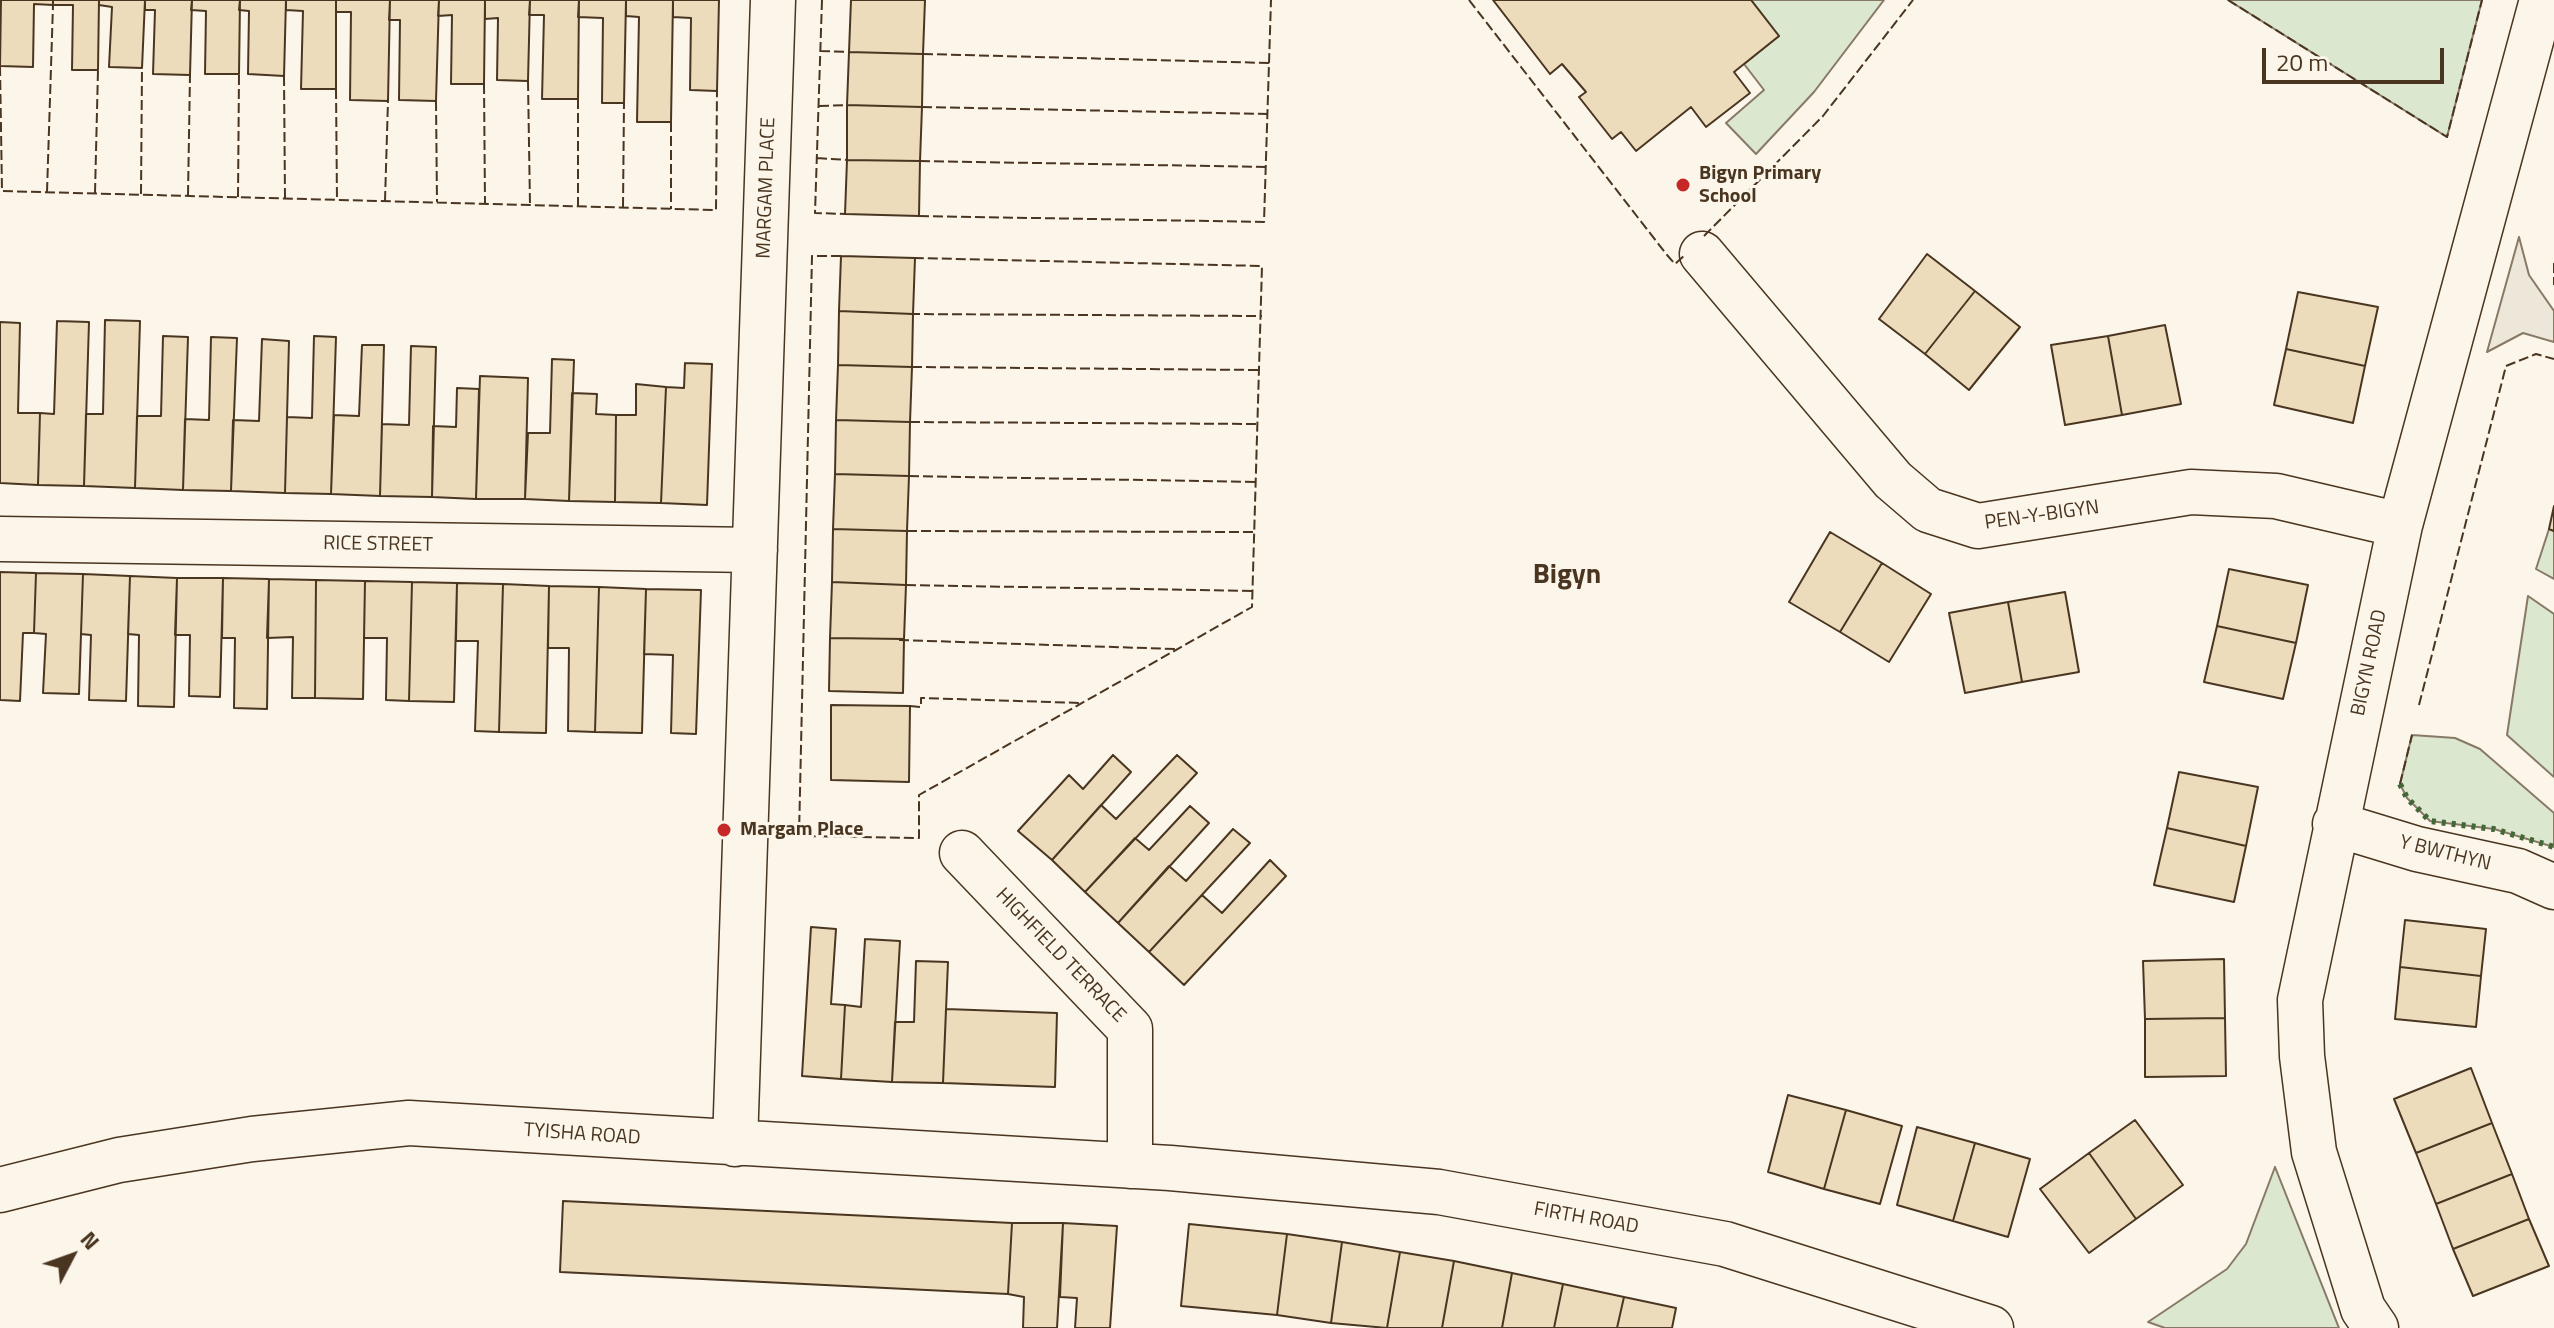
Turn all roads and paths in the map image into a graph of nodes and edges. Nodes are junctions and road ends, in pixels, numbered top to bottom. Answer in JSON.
{"nodes":[{"id":1,"x":773,"y":0,"type":"edge"},
{"id":2,"x":2542,"y":0,"type":"edge"},
{"id":3,"x":1702,"y":254,"type":"dead end"},
{"id":4,"x":2400,"y":525,"type":"junction"},
{"id":5,"x":0,"y":539,"type":"edge"},
{"id":6,"x":755,"y":550,"type":"junction"},
{"id":7,"x":2335,"y":824,"type":"junction"},
{"id":8,"x":962,"y":853,"type":"dead end"},
{"id":9,"x":2554,"y":887,"type":"edge"},
{"id":10,"x":735,"y":1144,"type":"junction"},
{"id":11,"x":1150,"y":1167,"type":"junction"},
{"id":12,"x":0,"y":1190,"type":"edge"},
{"id":13,"x":1991,"y":1328,"type":"edge"},
{"id":14,"x":2376,"y":1328,"type":"edge"}],
"edges":[{"from":1,"to":6,"type":"street","name":"MARGAM PLACE"},
{"from":2,"to":4,"type":"street","name":"BIGYN ROAD"},
{"from":3,"to":4,"type":"street","name":"PEN-Y-BIGYN"},
{"from":4,"to":7,"type":"street","name":"BIGYN ROAD"},
{"from":5,"to":6,"type":"street","name":"RICE STREET"},
{"from":6,"to":10,"type":"street","name":"MARGAM PLACE"},
{"from":7,"to":9,"type":"street","name":"Y BWTHYN"},
{"from":7,"to":14,"type":"street","name":"BIGYN ROAD"},
{"from":8,"to":11,"type":"street","name":"HIGHFIELD TERRACE"},
{"from":10,"to":11,"type":"street","name":"TYISHA ROAD"},
{"from":10,"to":12,"type":"street","name":"TYISHA ROAD"},
{"from":11,"to":13,"type":"street","name":"FIRTH ROAD"}]}
